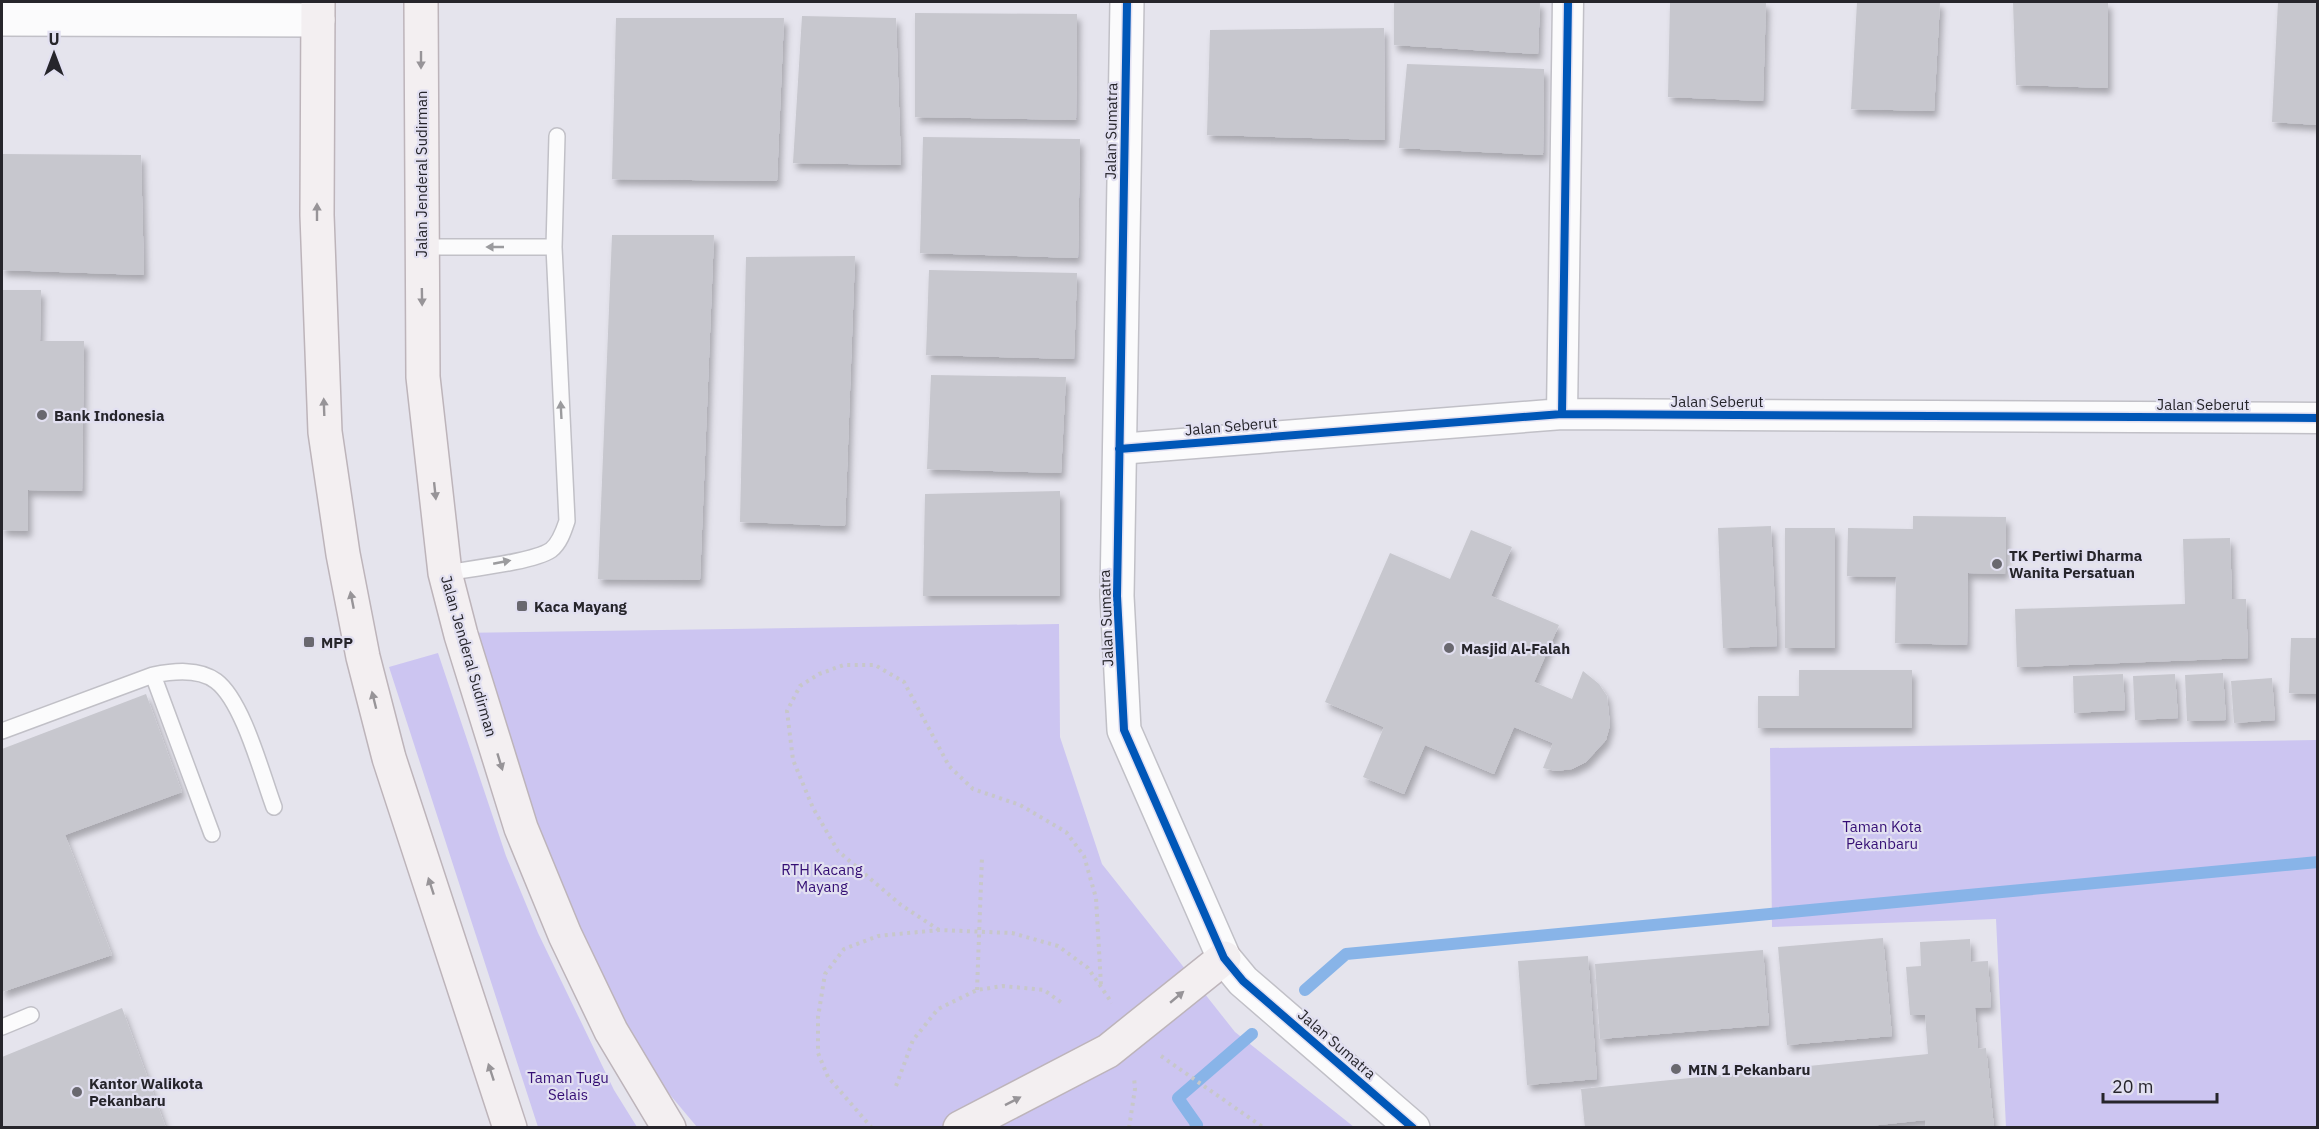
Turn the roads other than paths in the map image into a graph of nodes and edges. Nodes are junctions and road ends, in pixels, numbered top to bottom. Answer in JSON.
{"nodes":[{"id":1,"x":421,"y":2,"type":"edge"},
{"id":2,"x":1126,"y":2,"type":"edge"},
{"id":3,"x":1568,"y":2,"type":"edge"},
{"id":4,"x":318,"y":11,"type":"edge"},
{"id":5,"x":2,"y":19,"type":"edge"},
{"id":6,"x":557,"y":136,"type":"dead end"},
{"id":7,"x":422,"y":247,"type":"junction"},
{"id":8,"x":554,"y":247,"type":"junction"},
{"id":9,"x":1562,"y":414,"type":"junction"},
{"id":10,"x":2318,"y":418,"type":"edge"},
{"id":11,"x":1119,"y":449,"type":"junction"},
{"id":12,"x":445,"y":573,"type":"junction"},
{"id":13,"x":153,"y":675,"type":"junction"},
{"id":14,"x":2,"y":731,"type":"edge"},
{"id":15,"x":274,"y":807,"type":"dead end"},
{"id":16,"x":212,"y":834,"type":"dead end"},
{"id":17,"x":1224,"y":958,"type":"junction"},
{"id":18,"x":31,"y":1016,"type":"dead end"},
{"id":19,"x":2,"y":1027,"type":"edge"},
{"id":20,"x":661,"y":1115,"type":"edge"},
{"id":21,"x":510,"y":1128,"type":"edge"},
{"id":22,"x":691,"y":1128,"type":"edge"},
{"id":23,"x":960,"y":1128,"type":"edge"},
{"id":24,"x":1413,"y":1128,"type":"edge"}],
"edges":[{"from":1,"to":7,"type":"main road","name":"Jalan Jenderal Sudirman","one_way":true},
{"from":2,"to":11,"type":"street","name":"Jalan Sumatra"},
{"from":3,"to":9,"type":"street"},
{"from":4,"to":5,"type":"street"},
{"from":21,"to":4,"type":"main road","one_way":true},
{"from":6,"to":8,"type":"lane"},
{"from":8,"to":7,"type":"lane","one_way":true},
{"from":7,"to":12,"type":"main road","name":"Jalan Jenderal Sudirman","one_way":true},
{"from":12,"to":8,"type":"lane","one_way":true},
{"from":9,"to":10,"type":"street","name":"Jalan Seberut"},
{"from":9,"to":11,"type":"street","name":"Jalan Seberut"},
{"from":11,"to":17,"type":"street","name":"Jalan Sumatra"},
{"from":12,"to":20,"type":"main road","name":"Jalan Jenderal Sudirman","one_way":true},
{"from":13,"to":14,"type":"lane"},
{"from":13,"to":15,"type":"lane"},
{"from":13,"to":16,"type":"lane"},
{"from":23,"to":17,"type":"main road","one_way":true},
{"from":17,"to":24,"type":"street","name":"Jalan Sumatra"},
{"from":18,"to":19,"type":"lane"},
{"from":20,"to":22,"type":"main road"}]}
